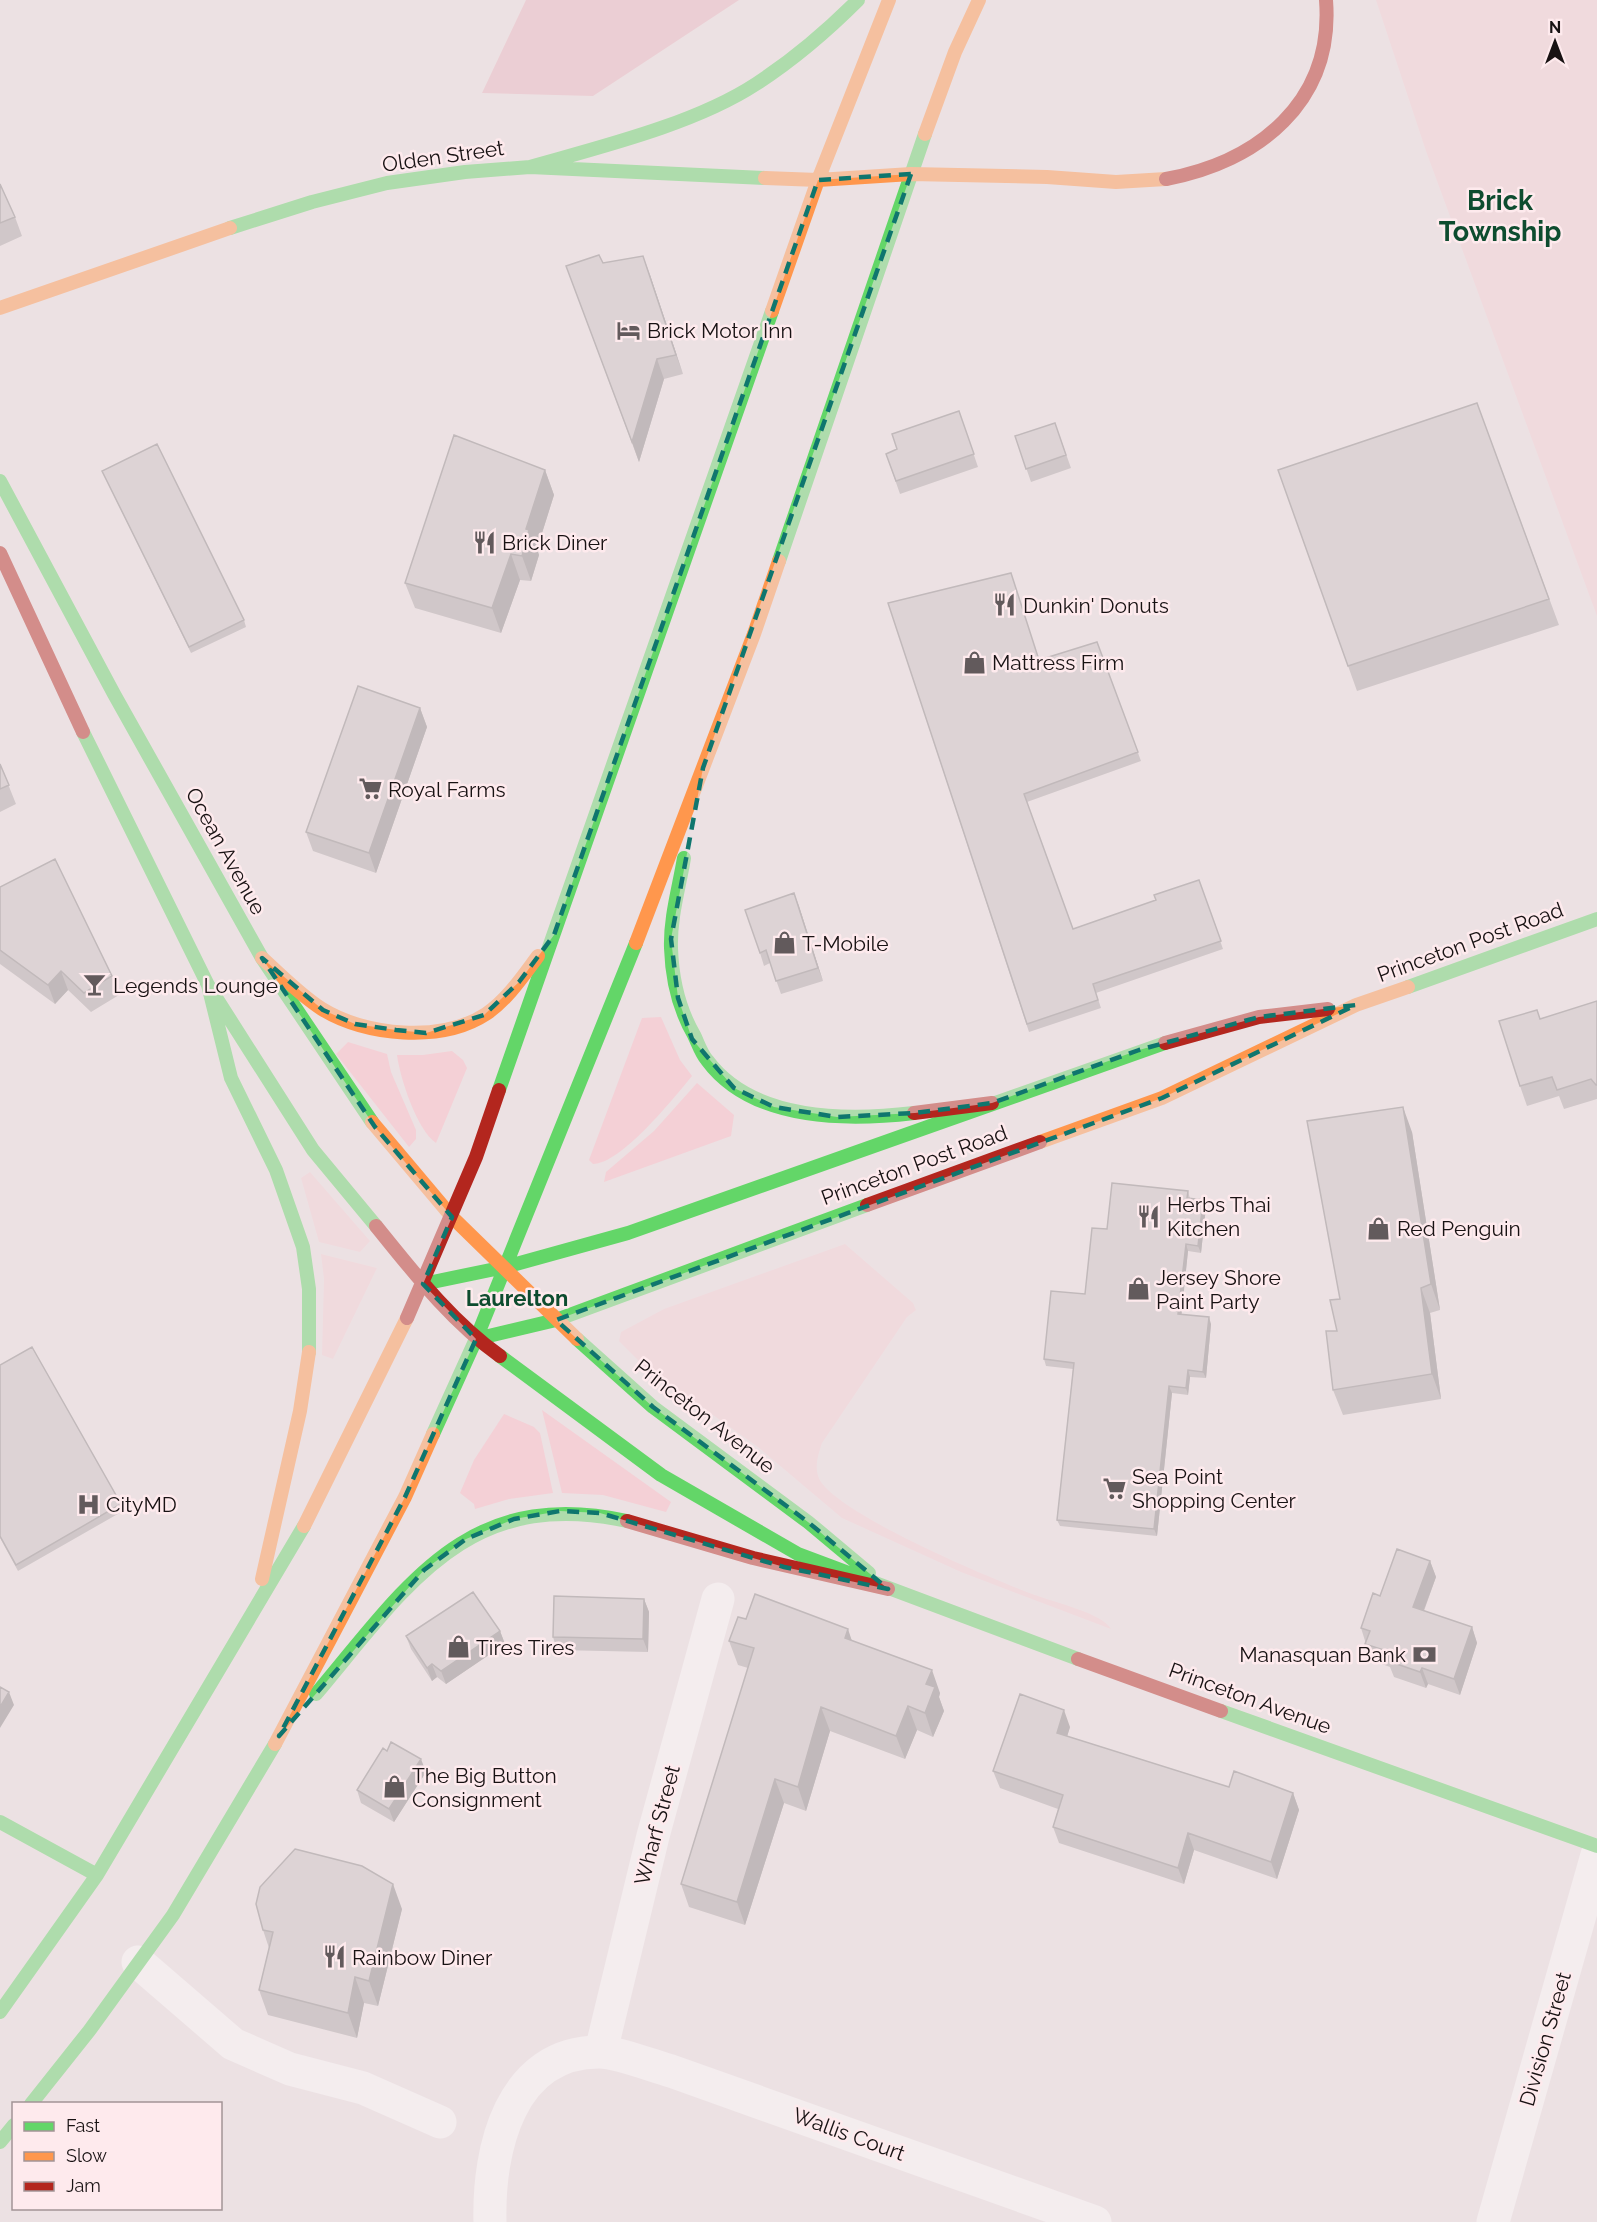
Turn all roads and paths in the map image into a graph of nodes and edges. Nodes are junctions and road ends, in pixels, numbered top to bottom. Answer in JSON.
{"nodes":[{"id":1,"x":858,"y":0,"type":"edge"},
{"id":2,"x":889,"y":0,"type":"edge"},
{"id":3,"x":979,"y":0,"type":"edge"},
{"id":4,"x":990,"y":0,"type":"edge"},
{"id":5,"x":1326,"y":0,"type":"edge"},
{"id":6,"x":955,"y":52,"type":"junction"},
{"id":7,"x":530,"y":167,"type":"junction"},
{"id":8,"x":911,"y":174,"type":"junction"},
{"id":9,"x":818,"y":180,"type":"junction"},
{"id":10,"x":0,"y":308,"type":"edge"},
{"id":11,"x":0,"y":481,"type":"edge"},
{"id":12,"x":0,"y":553,"type":"edge"},
{"id":13,"x":704,"y":768,"type":"junction"},
{"id":14,"x":1597,"y":919,"type":"edge"},
{"id":15,"x":554,"y":935,"type":"junction"},
{"id":16,"x":262,"y":958,"type":"junction"},
{"id":17,"x":208,"y":986,"type":"junction"},
{"id":18,"x":1356,"y":1005,"type":"junction"},
{"id":19,"x":992,"y":1103,"type":"junction"},
{"id":20,"x":452,"y":1217,"type":"junction"},
{"id":21,"x":505,"y":1267,"type":"junction"},
{"id":22,"x":423,"y":1284,"type":"junction"},
{"id":23,"x":556,"y":1320,"type":"junction"},
{"id":24,"x":476,"y":1339,"type":"junction"},
{"id":25,"x":888,"y":1589,"type":"junction"},
{"id":26,"x":718,"y":1599,"type":"dead end"},
{"id":27,"x":255,"y":1612,"type":"junction"},
{"id":28,"x":279,"y":1736,"type":"junction"},
{"id":29,"x":0,"y":1822,"type":"edge"},
{"id":30,"x":1597,"y":1846,"type":"edge"},
{"id":31,"x":1597,"y":1855,"type":"edge"},
{"id":32,"x":97,"y":1875,"type":"junction"},
{"id":33,"x":138,"y":1962,"type":"junction"},
{"id":34,"x":0,"y":2012,"type":"edge"},
{"id":35,"x":601,"y":2051,"type":"junction"},
{"id":36,"x":32,"y":2102,"type":"edge"},
{"id":37,"x":440,"y":2122,"type":"dead end"},
{"id":38,"x":12,"y":2127,"type":"edge"},
{"id":39,"x":0,"y":2142,"type":"edge"},
{"id":40,"x":490,"y":2222,"type":"edge"},
{"id":41,"x":1095,"y":2222,"type":"edge"},
{"id":42,"x":1493,"y":2222,"type":"edge"}],
"edges":[{"from":1,"to":7,"type":"main road"},
{"from":2,"to":9,"type":"main road"},
{"from":3,"to":6,"type":"main road"},
{"from":4,"to":6,"type":"main road"},
{"from":5,"to":8,"type":"main road","name":"Olden Street"},
{"from":6,"to":8,"type":"main road"},
{"from":7,"to":9,"type":"main road","name":"Olden Street"},
{"from":7,"to":10,"type":"main road","name":"Olden Street"},
{"from":8,"to":9,"type":"main road","name":"Olden Street"},
{"from":8,"to":13,"type":"main road"},
{"from":9,"to":15,"type":"main road"},
{"from":11,"to":16,"type":"main road","name":"Ocean Avenue"},
{"from":12,"to":17,"type":"main road"},
{"from":13,"to":19,"type":"main road"},
{"from":13,"to":21,"type":"main road"},
{"from":14,"to":18,"type":"main road","name":"Princeton Post Road"},
{"from":15,"to":16,"type":"main road"},
{"from":15,"to":20,"type":"main road"},
{"from":16,"to":20,"type":"main road","name":"Ocean Avenue"},
{"from":17,"to":22,"type":"main road"},
{"from":17,"to":27,"type":"main road"},
{"from":18,"to":19,"type":"main road","name":"Princeton Post Road"},
{"from":18,"to":23,"type":"main road","name":"Princeton Post Road"},
{"from":19,"to":21,"type":"main road","name":"Princeton Post Road"},
{"from":20,"to":21,"type":"main road","name":"Ocean Avenue"},
{"from":20,"to":22,"type":"main road"},
{"from":21,"to":22,"type":"main road","name":"Princeton Post Road"},
{"from":21,"to":23,"type":"main road","name":"Princeton Avenue"},
{"from":21,"to":24,"type":"main road"},
{"from":22,"to":24,"type":"main road","name":"Princeton Avenue"},
{"from":22,"to":27,"type":"main road"},
{"from":23,"to":24,"type":"main road","name":"Princeton Post Road"},
{"from":23,"to":25,"type":"main road","name":"Princeton Avenue"},
{"from":24,"to":25,"type":"main road","name":"Princeton Avenue"},
{"from":24,"to":28,"type":"main road"},
{"from":25,"to":28,"type":"main road"},
{"from":25,"to":30,"type":"main road","name":"Princeton Avenue"},
{"from":26,"to":35,"type":"street","name":"Wharf Street"},
{"from":27,"to":32,"type":"main road"},
{"from":28,"to":33,"type":"main road"},
{"from":29,"to":32,"type":"main road"},
{"from":31,"to":42,"type":"street","name":"Division Street"},
{"from":32,"to":34,"type":"main road"},
{"from":33,"to":36,"type":"main road"},
{"from":33,"to":37,"type":"street"},
{"from":35,"to":40,"type":"street"},
{"from":35,"to":41,"type":"street","name":"Wallis Court"},
{"from":38,"to":39,"type":"main road"}]}
